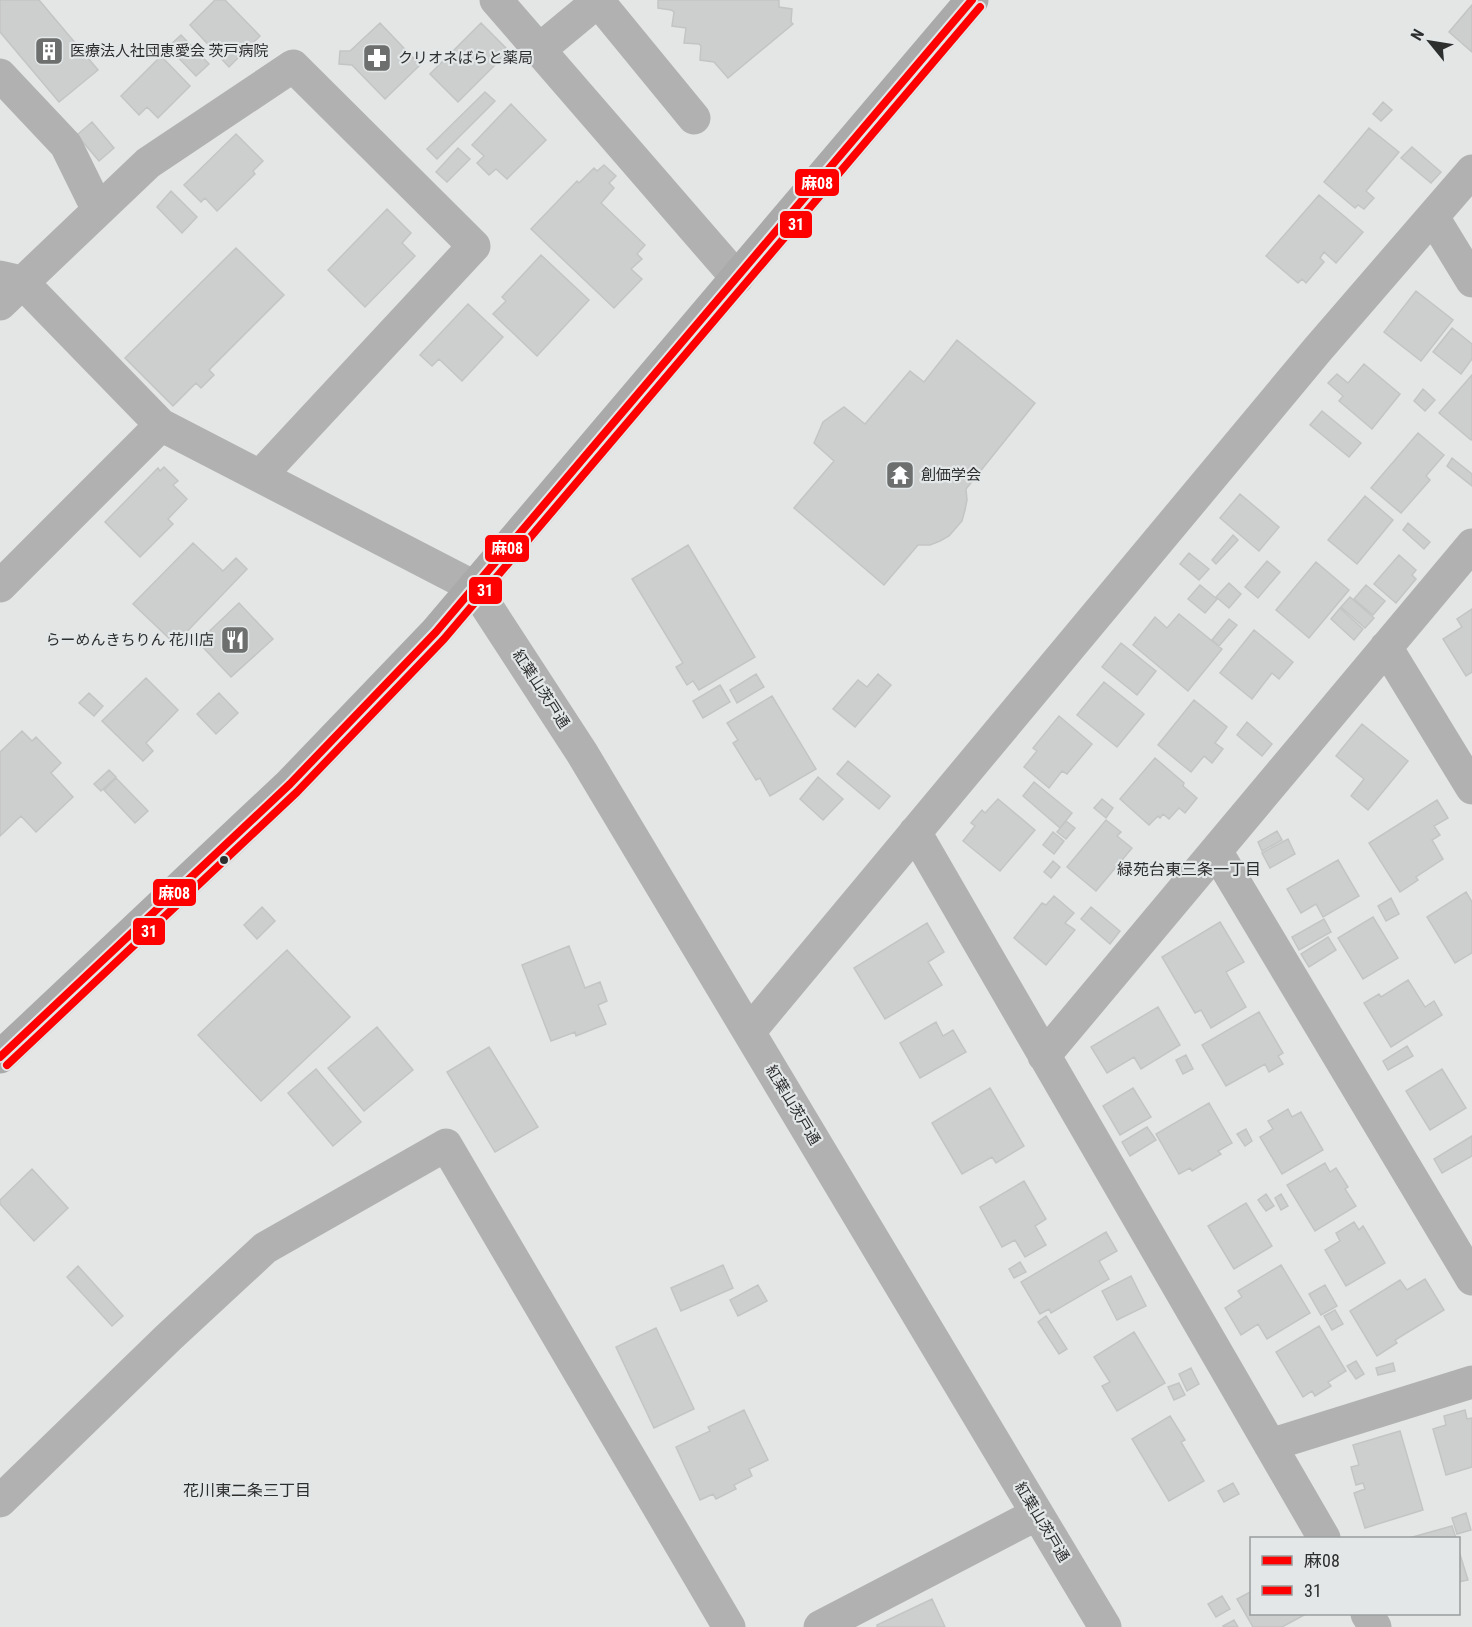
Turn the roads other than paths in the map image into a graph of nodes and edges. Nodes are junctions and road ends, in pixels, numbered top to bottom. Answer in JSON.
{"nodes":[{"id":1,"x":496,"y":0,"type":"edge"},
{"id":2,"x":598,"y":0,"type":"edge"},
{"id":3,"x":972,"y":0,"type":"edge"},
{"id":4,"x":539,"y":50,"type":"junction"},
{"id":5,"x":0,"y":75,"type":"edge"},
{"id":6,"x":694,"y":118,"type":"dead end"},
{"id":7,"x":1472,"y":171,"type":"edge"},
{"id":8,"x":98,"y":210,"type":"junction"},
{"id":9,"x":1433,"y":217,"type":"junction"},
{"id":10,"x":737,"y":278,"type":"junction"},
{"id":11,"x":1472,"y":281,"type":"edge"},
{"id":12,"x":7,"y":288,"type":"edge"},
{"id":13,"x":160,"y":425,"type":"junction"},
{"id":14,"x":260,"y":476,"type":"junction"},
{"id":15,"x":1472,"y":545,"type":"edge"},
{"id":16,"x":0,"y":586,"type":"edge"},
{"id":17,"x":474,"y":587,"type":"junction"},
{"id":18,"x":1386,"y":647,"type":"junction"},
{"id":19,"x":1472,"y":788,"type":"edge"},
{"id":20,"x":915,"y":832,"type":"junction"},
{"id":21,"x":1216,"y":851,"type":"junction"},
{"id":22,"x":749,"y":1032,"type":"junction"},
{"id":23,"x":1044,"y":1056,"type":"junction"},
{"id":24,"x":0,"y":1057,"type":"edge"},
{"id":25,"x":1472,"y":1279,"type":"edge"},
{"id":26,"x":1472,"y":1382,"type":"edge"},
{"id":27,"x":1270,"y":1445,"type":"junction"},
{"id":28,"x":0,"y":1501,"type":"edge"},
{"id":29,"x":1037,"y":1514,"type":"junction"},
{"id":30,"x":1323,"y":1537,"type":"edge"},
{"id":31,"x":729,"y":1627,"type":"edge"},
{"id":32,"x":820,"y":1627,"type":"edge"},
{"id":33,"x":1105,"y":1627,"type":"edge"}],
"edges":[{"from":1,"to":4,"type":"street"},
{"from":2,"to":4,"type":"street"},
{"from":2,"to":6,"type":"street"},
{"from":3,"to":10,"type":"main road"},
{"from":4,"to":10,"type":"street"},
{"from":5,"to":8,"type":"street"},
{"from":7,"to":9,"type":"street"},
{"from":8,"to":12,"type":"street"},
{"from":8,"to":14,"type":"street"},
{"from":9,"to":11,"type":"street"},
{"from":9,"to":20,"type":"street"},
{"from":10,"to":17,"type":"main road"},
{"from":12,"to":13,"type":"street"},
{"from":13,"to":14,"type":"street"},
{"from":13,"to":16,"type":"street"},
{"from":14,"to":17,"type":"street"},
{"from":15,"to":18,"type":"street"},
{"from":17,"to":22,"type":"street","name":"紅葉山茨戸通"},
{"from":17,"to":24,"type":"main road"},
{"from":18,"to":19,"type":"street"},
{"from":18,"to":21,"type":"street"},
{"from":20,"to":22,"type":"street"},
{"from":20,"to":23,"type":"street"},
{"from":21,"to":23,"type":"street"},
{"from":21,"to":25,"type":"street"},
{"from":22,"to":29,"type":"street","name":"紅葉山茨戸通"},
{"from":23,"to":27,"type":"street"},
{"from":26,"to":27,"type":"street"},
{"from":27,"to":30,"type":"street"},
{"from":28,"to":31,"type":"street"},
{"from":29,"to":32,"type":"street"},
{"from":29,"to":33,"type":"street","name":"紅葉山茨戸通"}]}
